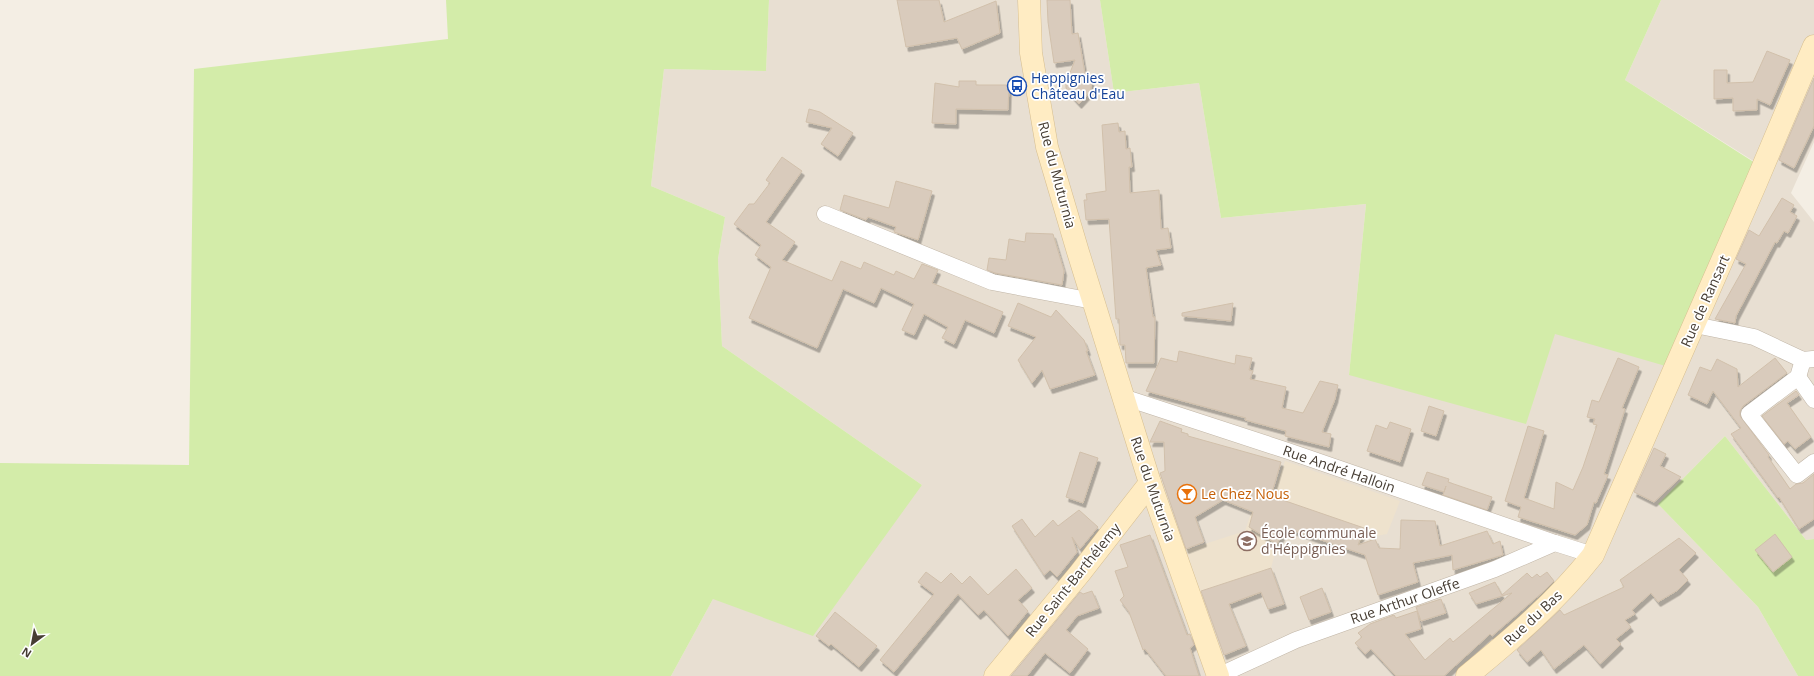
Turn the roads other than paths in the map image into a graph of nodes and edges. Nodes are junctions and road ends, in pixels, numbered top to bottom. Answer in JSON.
{"nodes":[{"id":1,"x":1030,"y":0,"type":"edge"},
{"id":2,"x":1814,"y":46,"type":"edge"},
{"id":3,"x":825,"y":214,"type":"dead end"},
{"id":4,"x":1093,"y":301,"type":"junction"},
{"id":5,"x":1695,"y":324,"type":"junction"},
{"id":6,"x":1808,"y":360,"type":"edge"},
{"id":7,"x":1798,"y":377,"type":"junction"},
{"id":8,"x":1123,"y":397,"type":"junction"},
{"id":9,"x":1814,"y":400,"type":"edge"},
{"id":10,"x":1814,"y":462,"type":"edge"},
{"id":11,"x":1150,"y":483,"type":"junction"},
{"id":12,"x":1555,"y":543,"type":"junction"},
{"id":13,"x":1593,"y":555,"type":"junction"},
{"id":14,"x":995,"y":676,"type":"edge"},
{"id":15,"x":1218,"y":676,"type":"edge"},
{"id":16,"x":1467,"y":676,"type":"edge"}],
"edges":[{"from":1,"to":4,"type":"street","name":"Rue du Muturnia"},
{"from":2,"to":5,"type":"street","name":"Rue de Ransart"},
{"from":3,"to":4,"type":"street"},
{"from":4,"to":8,"type":"street","name":"Rue du Muturnia"},
{"from":5,"to":6,"type":"street"},
{"from":5,"to":13,"type":"street","name":"Rue de Ransart"},
{"from":6,"to":7,"type":"street"},
{"from":7,"to":9,"type":"street"},
{"from":7,"to":10,"type":"street"},
{"from":8,"to":11,"type":"street","name":"Rue du Muturnia"},
{"from":8,"to":12,"type":"street","name":"Rue André Halloin"},
{"from":11,"to":14,"type":"street","name":"Rue Saint-Barthélemy"},
{"from":11,"to":15,"type":"street","name":"Rue du Muturnia"},
{"from":12,"to":13,"type":"street"},
{"from":12,"to":15,"type":"street","name":"Rue Arthur Oleffe"},
{"from":13,"to":16,"type":"street","name":"Rue du Bas"}]}
